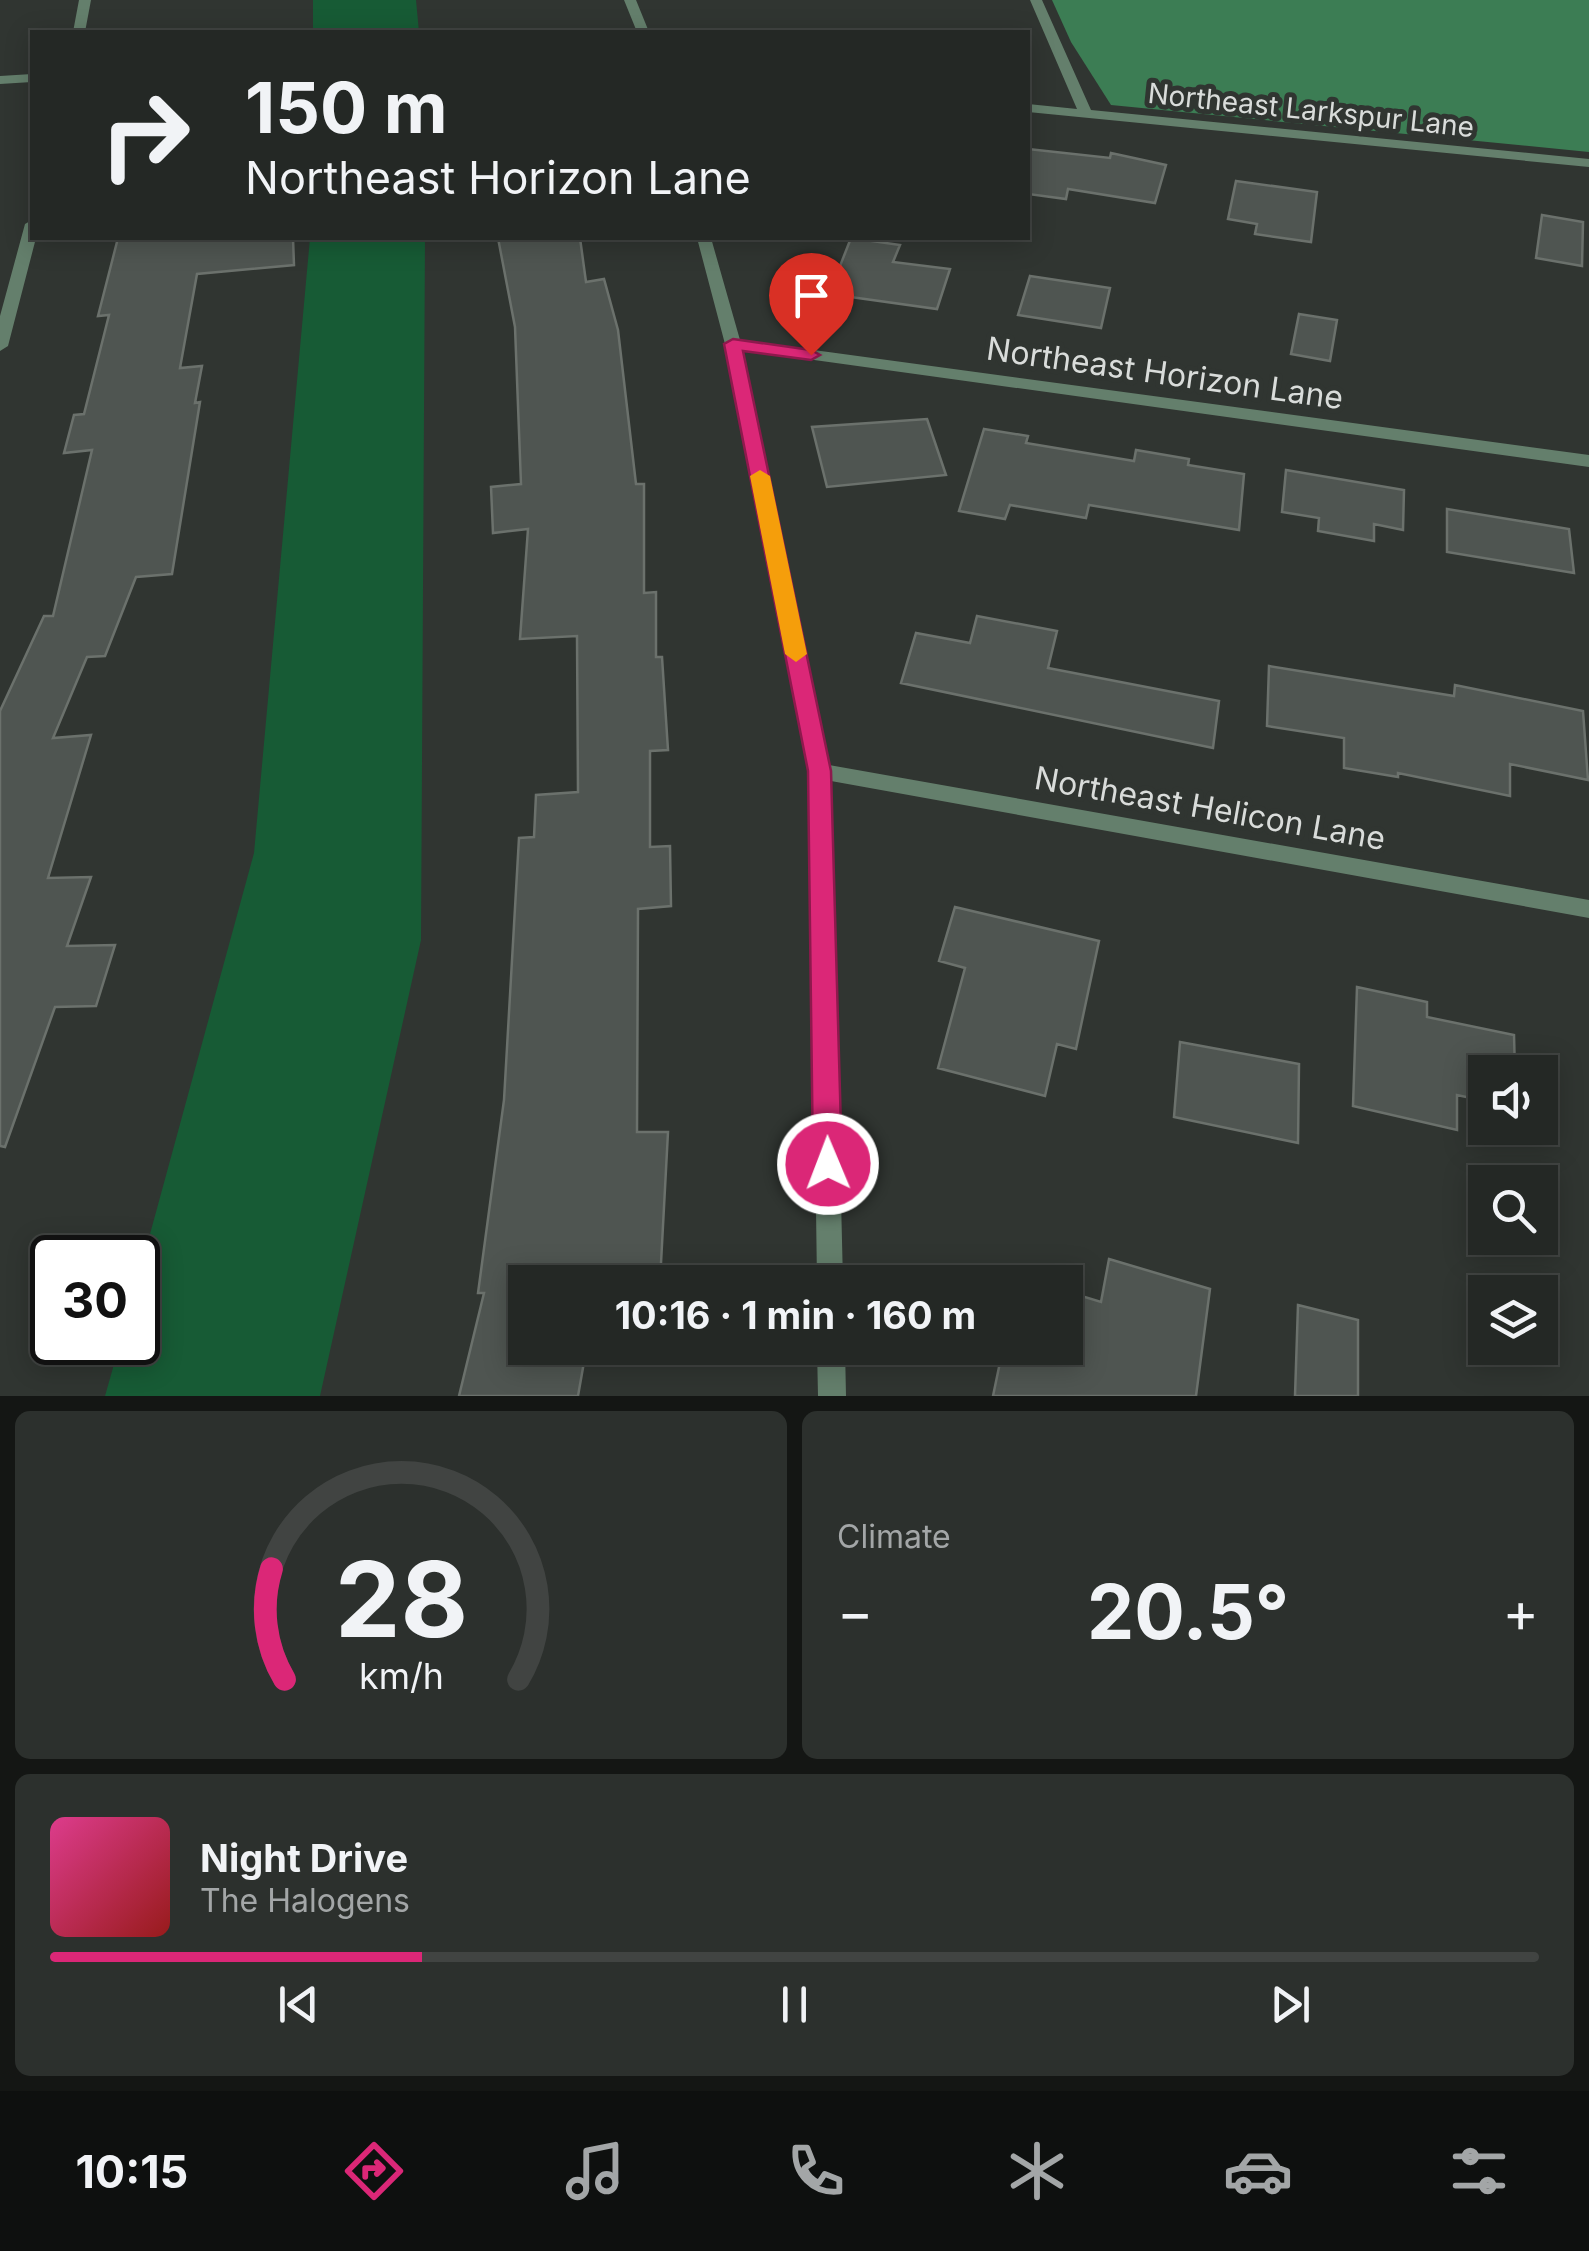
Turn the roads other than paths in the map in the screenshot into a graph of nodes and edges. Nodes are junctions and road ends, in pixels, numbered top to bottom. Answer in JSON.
{"nodes":[{"id":1,"x":85,"y":0,"type":"edge"},
{"id":2,"x":630,"y":0,"type":"edge"},
{"id":3,"x":1036,"y":0,"type":"edge"},
{"id":4,"x":79,"y":30,"type":"edge"},
{"id":5,"x":641,"y":30,"type":"edge"},
{"id":6,"x":30,"y":78,"type":"edge"},
{"id":7,"x":0,"y":80,"type":"edge"},
{"id":8,"x":1030,"y":108,"type":"edge"},
{"id":9,"x":1085,"y":112,"type":"junction"},
{"id":10,"x":1589,"y":163,"type":"edge"},
{"id":11,"x":30,"y":232,"type":"edge"},
{"id":12,"x":705,"y":240,"type":"edge"},
{"id":13,"x":733,"y":344,"type":"junction"},
{"id":14,"x":0,"y":346,"type":"edge"},
{"id":15,"x":1589,"y":461,"type":"edge"},
{"id":16,"x":820,"y":771,"type":"junction"},
{"id":17,"x":1589,"y":909,"type":"edge"},
{"id":18,"x":830,"y":1265,"type":"edge"},
{"id":19,"x":831,"y":1365,"type":"edge"},
{"id":20,"x":832,"y":1396,"type":"edge"}],
"edges":[{"from":1,"to":4,"type":"street"},
{"from":2,"to":5,"type":"street"},
{"from":3,"to":9,"type":"street"},
{"from":6,"to":7,"type":"street"},
{"from":8,"to":9,"type":"street","name":"Northeast Larkspur Lane"},
{"from":9,"to":10,"type":"street","name":"Northeast Larkspur Lane"},
{"from":11,"to":14,"type":"street"},
{"from":12,"to":13,"type":"street"},
{"from":13,"to":15,"type":"street","name":"Northeast Horizon Lane"},
{"from":13,"to":16,"type":"street"},
{"from":16,"to":17,"type":"street","name":"Northeast Helicon Lane"},
{"from":16,"to":18,"type":"street"},
{"from":19,"to":20,"type":"street"}]}
